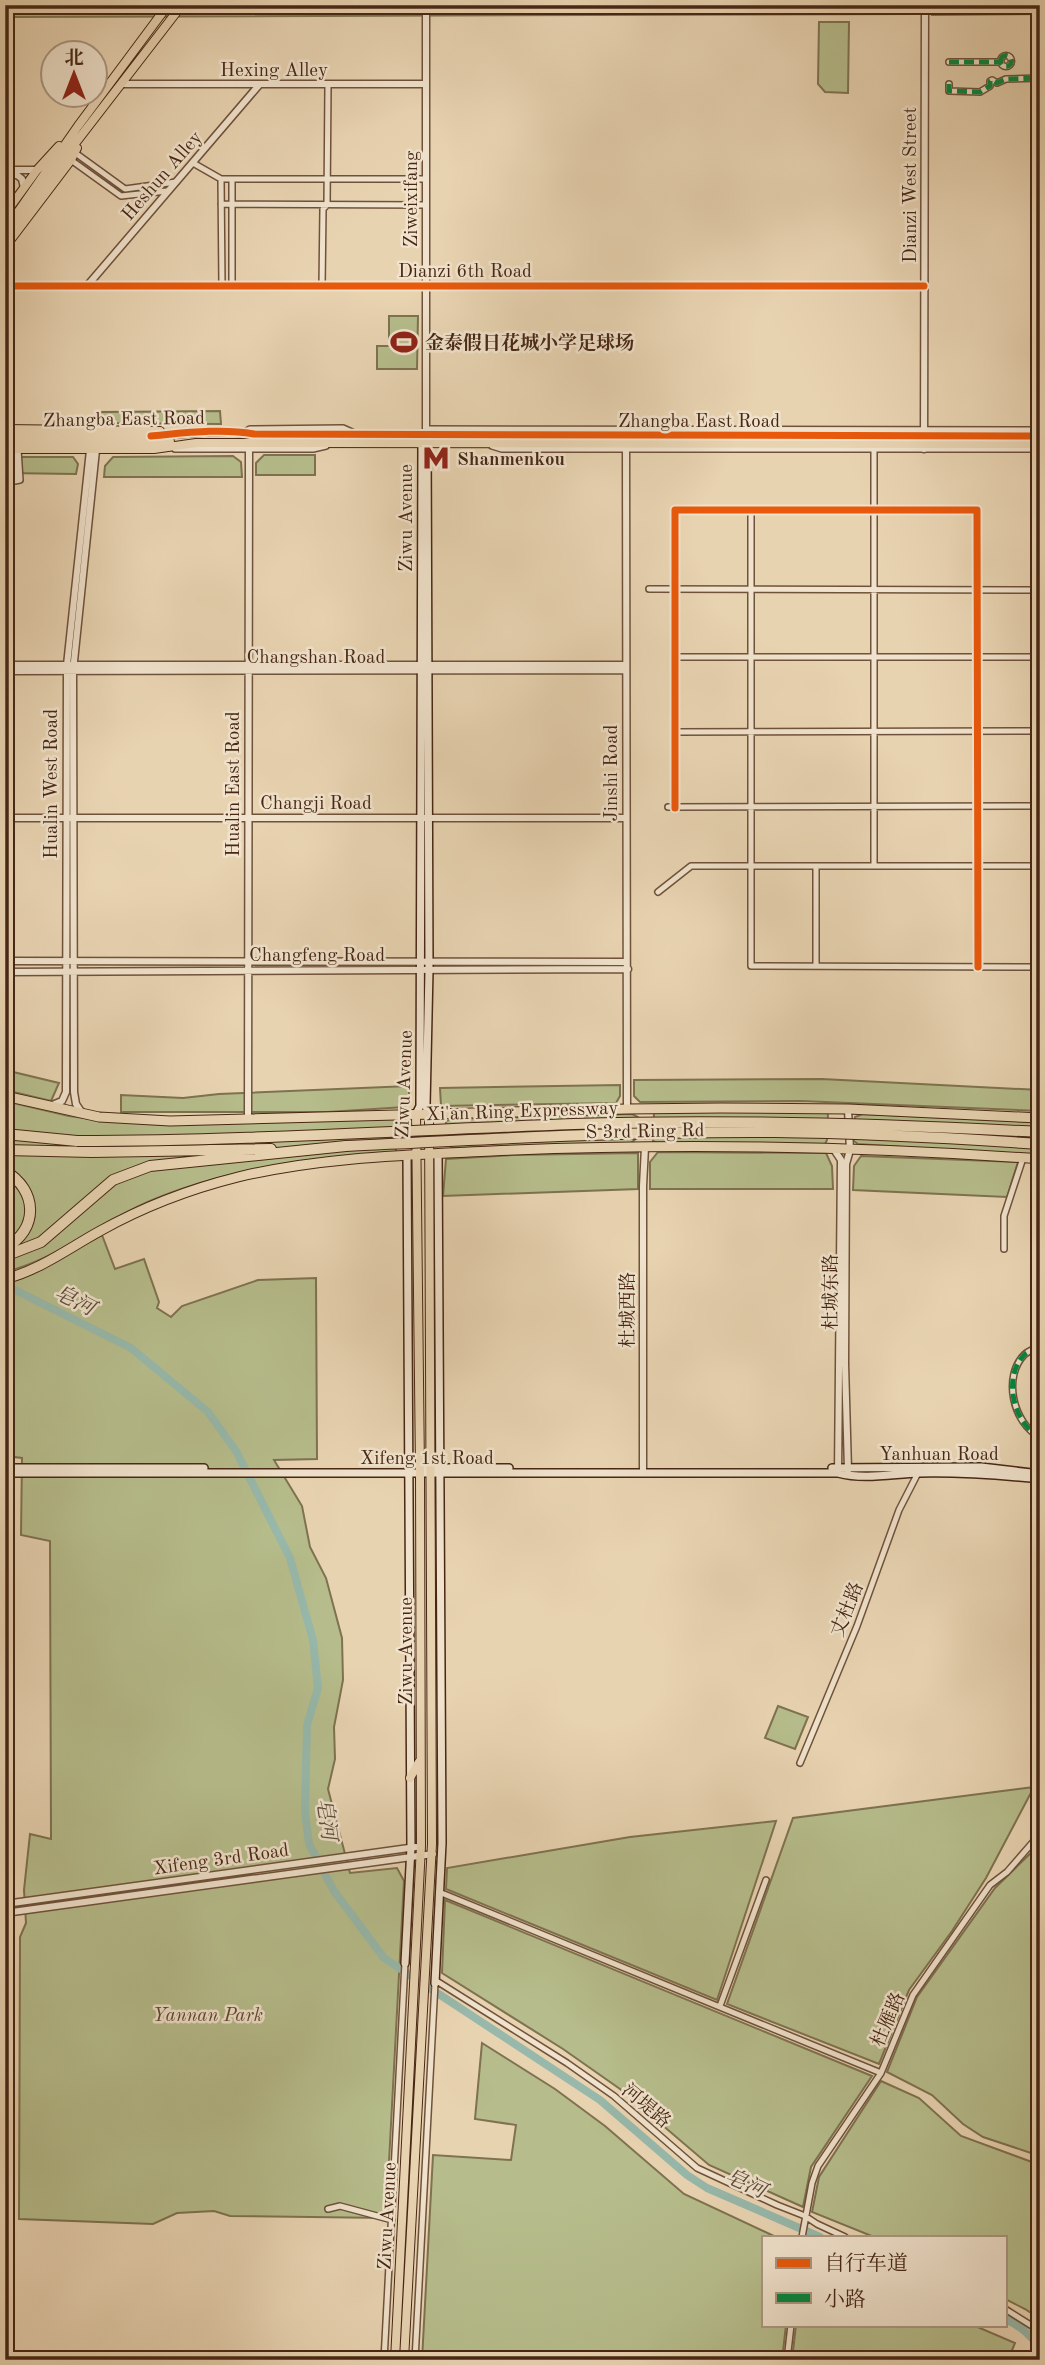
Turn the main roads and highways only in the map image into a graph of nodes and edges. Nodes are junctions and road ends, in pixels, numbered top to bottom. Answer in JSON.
{"nodes":[{"id":1,"x":168,"y":5,"type":"edge"},
{"id":2,"x":181,"y":5,"type":"edge"},
{"id":3,"x":80,"y":130,"type":"junction"},
{"id":4,"x":58,"y":161,"type":"junction"},
{"id":5,"x":5,"y":214,"type":"edge"},
{"id":6,"x":5,"y":230,"type":"edge"},
{"id":7,"x":5,"y":239,"type":"edge"},
{"id":8,"x":5,"y":247,"type":"edge"},
{"id":9,"x":5,"y":429,"type":"edge"},
{"id":10,"x":192,"y":433,"type":"junction"},
{"id":11,"x":5,"y":436,"type":"edge"},
{"id":12,"x":1040,"y":436,"type":"edge"},
{"id":13,"x":425,"y":438,"type":"junction"},
{"id":14,"x":924,"y":439,"type":"junction"},
{"id":15,"x":5,"y":442,"type":"edge"},
{"id":16,"x":153,"y":442,"type":"junction"},
{"id":17,"x":252,"y":442,"type":"junction"},
{"id":18,"x":626,"y":443,"type":"junction"},
{"id":19,"x":1040,"y":447,"type":"edge"},
{"id":20,"x":5,"y":449,"type":"edge"},
{"id":21,"x":425,"y":966,"type":"junction"},
{"id":22,"x":5,"y":1096,"type":"edge"},
{"id":23,"x":416,"y":1114,"type":"junction"},
{"id":24,"x":429,"y":1116,"type":"junction"},
{"id":25,"x":1040,"y":1118,"type":"edge"},
{"id":26,"x":1040,"y":1132,"type":"edge"},
{"id":27,"x":5,"y":1136,"type":"edge"},
{"id":28,"x":1040,"y":1144,"type":"edge"},
{"id":29,"x":346,"y":1146,"type":"junction"},
{"id":30,"x":5,"y":1150,"type":"edge"},
{"id":31,"x":434,"y":1154,"type":"junction"},
{"id":32,"x":411,"y":1156,"type":"junction"},
{"id":33,"x":1040,"y":1159,"type":"edge"},
{"id":34,"x":5,"y":1171,"type":"edge"},
{"id":35,"x":5,"y":1248,"type":"edge"},
{"id":36,"x":5,"y":1256,"type":"edge"},
{"id":37,"x":7,"y":1278,"type":"edge"},
{"id":38,"x":7,"y":1471,"type":"edge"},
{"id":39,"x":409,"y":1471,"type":"junction"},
{"id":40,"x":420,"y":1471,"type":"junction"},
{"id":41,"x":430,"y":1471,"type":"junction"},
{"id":42,"x":440,"y":1471,"type":"junction"},
{"id":43,"x":838,"y":1471,"type":"joint"},
{"id":44,"x":1040,"y":1477,"type":"edge"},
{"id":45,"x":7,"y":1695,"type":"edge"},
{"id":46,"x":7,"y":1704,"type":"edge"},
{"id":47,"x":421,"y":1759,"type":"junction"},
{"id":48,"x":431,"y":1759,"type":"junction"},
{"id":49,"x":410,"y":1778,"type":"junction"},
{"id":50,"x":7,"y":1909,"type":"edge"},
{"id":51,"x":405,"y":1963,"type":"road end"},
{"id":52,"x":435,"y":1982,"type":"road end"},
{"id":53,"x":6,"y":2226,"type":"edge"},
{"id":54,"x":8,"y":2360,"type":"edge"},
{"id":55,"x":394,"y":2360,"type":"edge"},
{"id":56,"x":404,"y":2360,"type":"edge"}],
"edges":[{"from":1,"to":3,"type":"main road"},
{"from":2,"to":3,"type":"main road"},
{"from":3,"to":4,"type":"main road"},
{"from":3,"to":5,"type":"main road"},
{"from":3,"to":8,"type":"main road"},
{"from":4,"to":6,"type":"main road"},
{"from":4,"to":7,"type":"main road"},
{"from":9,"to":10,"type":"main road"},
{"from":10,"to":16,"type":"main road","name":"Zhangba East Road"},
{"from":10,"to":17,"type":"main road","name":"Zhangba East Road"},
{"from":11,"to":16,"type":"main road","name":"Zhangba East Road"},
{"from":12,"to":14,"type":"main road","name":"Zhangba East Road"},
{"from":13,"to":17,"type":"main road","name":"Zhangba East Road"},
{"from":13,"to":17,"type":"main road","name":"Zhangba East Road"},
{"from":13,"to":18,"type":"main road","name":"Zhangba East Road"},
{"from":13,"to":18,"type":"main road","name":"Zhangba East Road"},
{"from":13,"to":21,"type":"main road","name":"Ziwu Avenue"},
{"from":14,"to":18,"type":"main road","name":"Zhangba East Road"},
{"from":14,"to":18,"type":"main road","name":"Zhangba East Road"},
{"from":14,"to":19,"type":"main road","name":"Zhangba East Road"},
{"from":15,"to":16,"type":"main road","name":"Zhangba East Road"},
{"from":16,"to":17,"type":"main road","name":"Zhangba East Road"},
{"from":16,"to":20,"type":"main road","name":"Zhangba East Road"},
{"from":21,"to":23,"type":"main road","name":"Ziwu Avenue"},
{"from":21,"to":24,"type":"main road","name":"Ziwu Avenue"},
{"from":22,"to":23,"type":"highway","name":"S 3rd Ring Rd"},
{"from":23,"to":24,"type":"highway","name":"S 3rd Ring Rd"},
{"from":23,"to":32,"type":"main road","name":"Ziwu Avenue"},
{"from":24,"to":25,"type":"highway","name":"S 3rd Ring Rd"},
{"from":24,"to":31,"type":"main road","name":"Ziwu Avenue"},
{"from":26,"to":27,"type":"highway","name":"Xi'an Ring Expressway","bridge":true},
{"from":28,"to":29,"type":"highway","name":"Xi'an Ring Expressway","bridge":true},
{"from":29,"to":30,"type":"highway","name":"Xi'an Ring Expressway"},
{"from":29,"to":36,"type":"highway"},
{"from":31,"to":32,"type":"highway","name":"S 3rd Ring Rd"},
{"from":31,"to":33,"type":"highway","name":"S 3rd Ring Rd"},
{"from":31,"to":41,"type":"main road","name":"Ziwu Avenue"},
{"from":31,"to":42,"type":"main road"},
{"from":32,"to":37,"type":"highway","name":"S 3rd Ring Rd"},
{"from":32,"to":39,"type":"main road"},
{"from":32,"to":40,"type":"main road","name":"Ziwu Avenue"},
{"from":34,"to":35,"type":"highway"},
{"from":37,"to":38,"type":"main road"},
{"from":38,"to":39,"type":"main road","name":"Xifeng 1st Road"},
{"from":38,"to":45,"type":"main road"},
{"from":39,"to":40,"type":"main road","name":"Xifeng 1st Road"},
{"from":39,"to":49,"type":"main road"},
{"from":40,"to":41,"type":"main road","name":"Xifeng 1st Road"},
{"from":40,"to":47,"type":"main road","name":"Ziwu Avenue"},
{"from":41,"to":42,"type":"main road","name":"Xifeng 1st Road"},
{"from":41,"to":48,"type":"main road","name":"Ziwu Avenue"},
{"from":42,"to":43,"type":"main road","name":"Xifeng 1st Road"},
{"from":42,"to":52,"type":"main road"},
{"from":43,"to":44,"type":"main road","name":"Yanhuan Road"},
{"from":45,"to":46,"type":"main road"},
{"from":46,"to":50,"type":"main road"},
{"from":47,"to":48,"type":"main road"},
{"from":47,"to":49,"type":"main road"},
{"from":47,"to":55,"type":"main road","name":"Ziwu Avenue"},
{"from":48,"to":56,"type":"main road","name":"Ziwu Avenue"},
{"from":49,"to":51,"type":"main road"},
{"from":50,"to":53,"type":"main road"},
{"from":53,"to":54,"type":"main road"}]}
